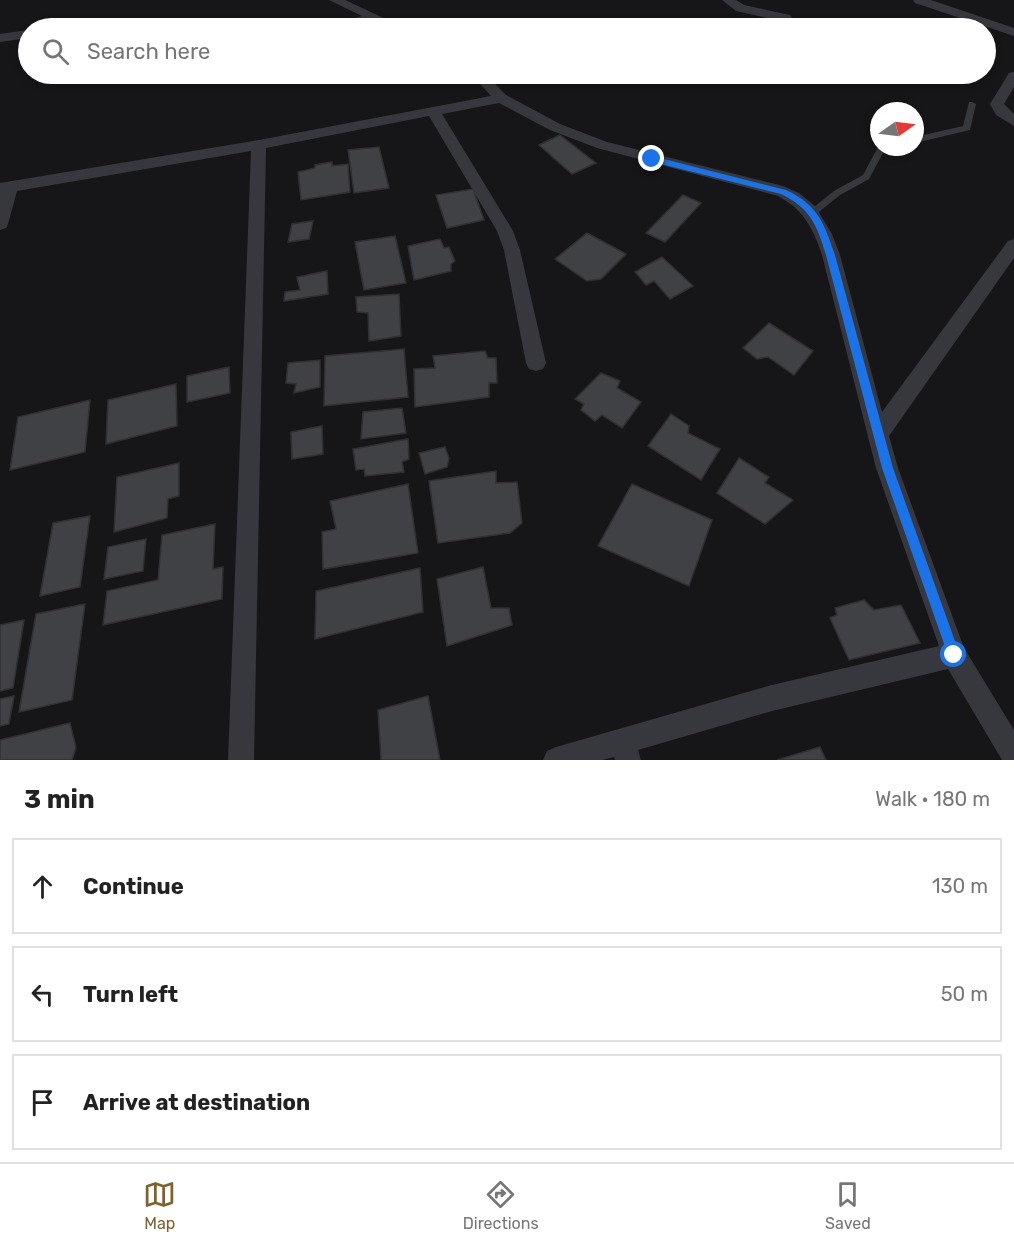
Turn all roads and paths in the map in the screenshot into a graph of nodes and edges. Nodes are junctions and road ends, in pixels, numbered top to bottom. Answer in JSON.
{"nodes":[{"id":1,"x":335,"y":0,"type":"edge"},
{"id":2,"x":728,"y":0,"type":"edge"},
{"id":3,"x":919,"y":0,"type":"edge"},
{"id":4,"x":373,"y":17,"type":"joint"},
{"id":5,"x":370,"y":18,"type":"edge"},
{"id":6,"x":786,"y":18,"type":"dead end"},
{"id":7,"x":972,"y":18,"type":"edge"},
{"id":8,"x":996,"y":26,"type":"edge"},
{"id":9,"x":1014,"y":32,"type":"edge"},
{"id":10,"x":18,"y":35,"type":"edge"},
{"id":11,"x":0,"y":38,"type":"edge"},
{"id":12,"x":1014,"y":76,"type":"edge"},
{"id":13,"x":488,"y":84,"type":"edge"},
{"id":14,"x":501,"y":98,"type":"junction"},
{"id":15,"x":972,"y":104,"type":"dead end"},
{"id":16,"x":434,"y":112,"type":"junction"},
{"id":17,"x":1014,"y":121,"type":"edge"},
{"id":18,"x":924,"y":138,"type":"edge"},
{"id":19,"x":259,"y":145,"type":"junction"},
{"id":20,"x":877,"y":156,"type":"edge"},
{"id":21,"x":5,"y":188,"type":"edge"},
{"id":22,"x":812,"y":213,"type":"junction"},
{"id":23,"x":0,"y":224,"type":"edge"},
{"id":24,"x":1014,"y":245,"type":"edge"},
{"id":25,"x":536,"y":363,"type":"dead end"},
{"id":26,"x":878,"y":434,"type":"junction"},
{"id":27,"x":954,"y":655,"type":"junction"},
{"id":28,"x":626,"y":751,"type":"edge"},
{"id":29,"x":1014,"y":755,"type":"edge"},
{"id":30,"x":241,"y":760,"type":"edge"},
{"id":31,"x":556,"y":760,"type":"edge"}],
"edges":[{"from":1,"to":4,"type":"street"},
{"from":2,"to":6,"type":"street"},
{"from":3,"to":7,"type":"street"},
{"from":4,"to":5,"type":"street"},
{"from":8,"to":9,"type":"street"},
{"from":10,"to":11,"type":"street"},
{"from":12,"to":17,"type":"street"},
{"from":13,"to":14,"type":"street"},
{"from":14,"to":16,"type":"street"},
{"from":14,"to":22,"type":"street"},
{"from":15,"to":18,"type":"lane"},
{"from":16,"to":19,"type":"street"},
{"from":16,"to":25,"type":"street"},
{"from":19,"to":21,"type":"street"},
{"from":19,"to":30,"type":"street"},
{"from":20,"to":22,"type":"lane"},
{"from":21,"to":23,"type":"street"},
{"from":22,"to":26,"type":"street"},
{"from":24,"to":26,"type":"street"},
{"from":26,"to":27,"type":"street"},
{"from":27,"to":28,"type":"street"},
{"from":27,"to":29,"type":"street"},
{"from":28,"to":31,"type":"street"}]}
